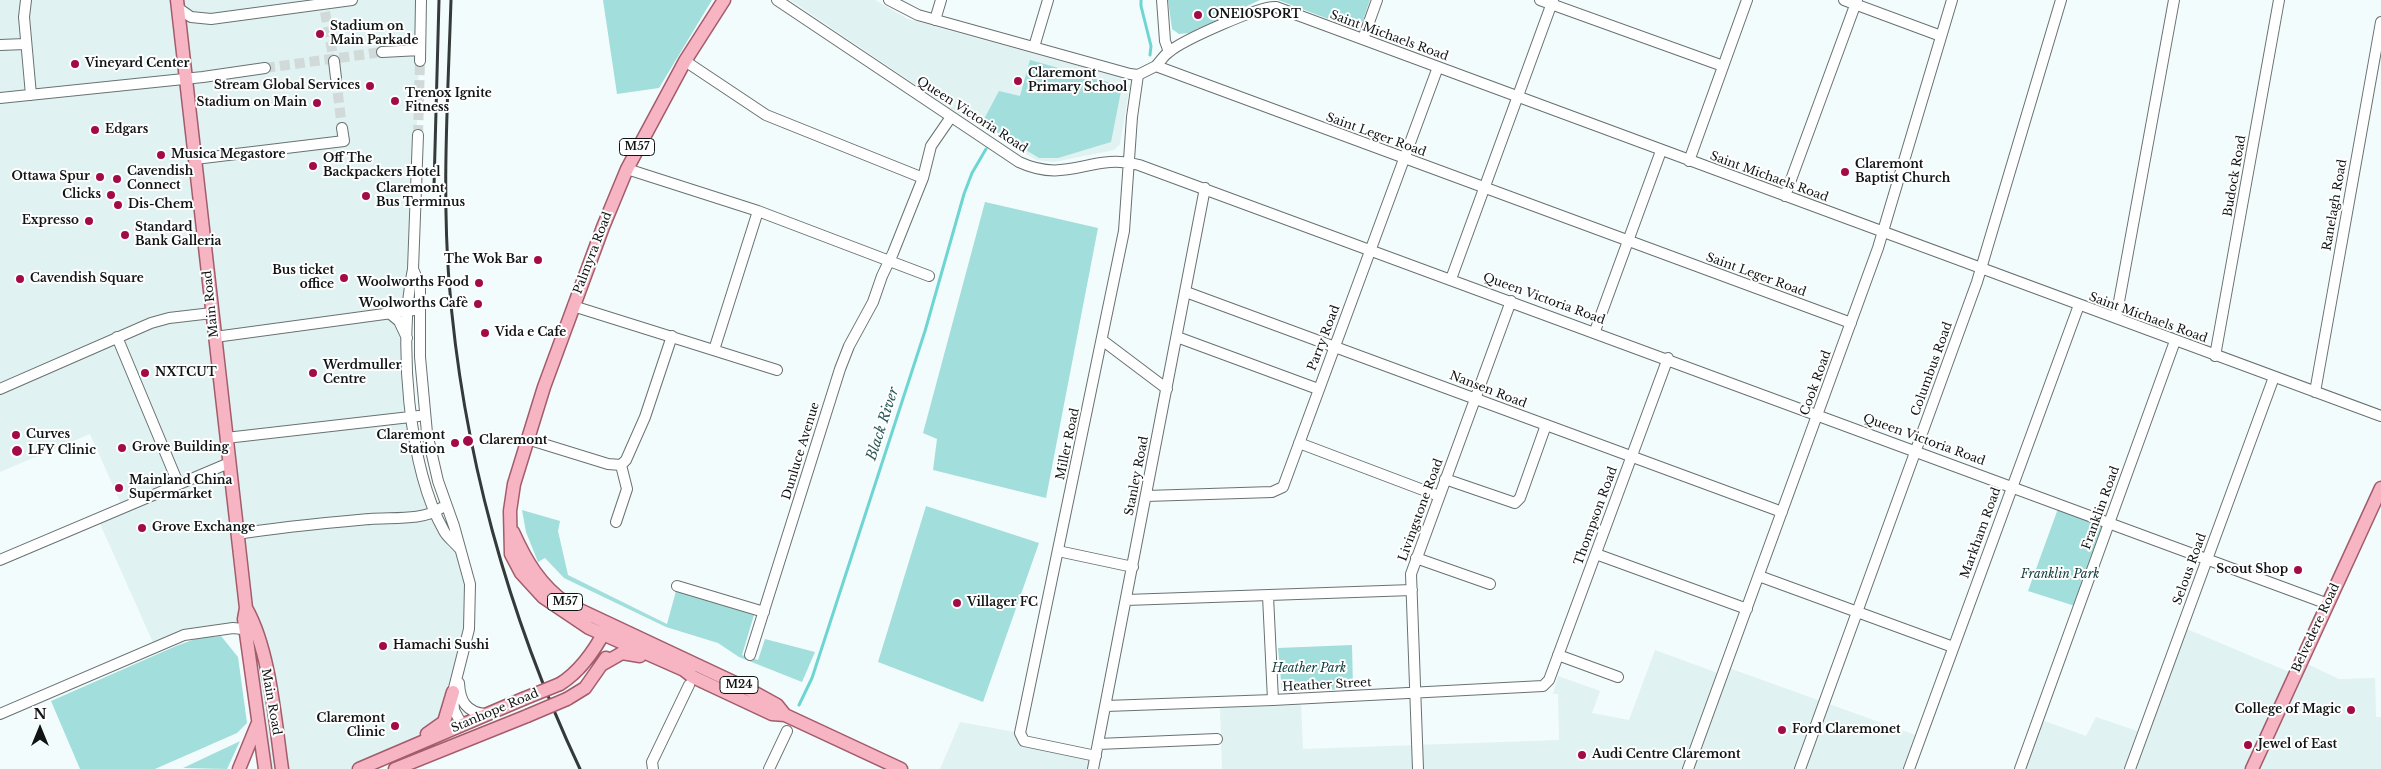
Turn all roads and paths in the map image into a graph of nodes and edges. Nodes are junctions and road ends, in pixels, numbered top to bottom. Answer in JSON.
{"nodes":[{"id":1,"x":26,"y":0,"type":"edge"},
{"id":2,"x":352,"y":0,"type":"edge"},
{"id":3,"x":421,"y":0,"type":"edge"},
{"id":4,"x":724,"y":0,"type":"edge"},
{"id":5,"x":777,"y":0,"type":"edge"},
{"id":6,"x":890,"y":0,"type":"edge"},
{"id":7,"x":941,"y":0,"type":"edge"},
{"id":8,"x":1048,"y":0,"type":"edge"},
{"id":9,"x":1162,"y":0,"type":"edge"},
{"id":10,"x":1377,"y":0,"type":"edge"},
{"id":11,"x":1540,"y":0,"type":"edge"},
{"id":12,"x":1747,"y":0,"type":"edge"},
{"id":13,"x":1844,"y":0,"type":"edge"},
{"id":14,"x":1952,"y":0,"type":"edge"},
{"id":15,"x":2061,"y":0,"type":"edge"},
{"id":16,"x":2174,"y":0,"type":"edge"},
{"id":17,"x":2279,"y":0,"type":"edge"},
{"id":18,"x":1552,"y":2,"type":"edge"},
{"id":19,"x":1856,"y":2,"type":"edge"},
{"id":20,"x":177,"y":4,"type":"edge"},
{"id":21,"x":935,"y":20,"type":"junction"},
{"id":22,"x":2381,"y":22,"type":"edge"},
{"id":23,"x":1941,"y":36,"type":"junction"},
{"id":24,"x":1363,"y":39,"type":"junction"},
{"id":25,"x":26,"y":44,"type":"junction"},
{"id":26,"x":0,"y":45,"type":"edge"},
{"id":27,"x":1034,"y":47,"type":"junction"},
{"id":28,"x":420,"y":50,"type":"junction"},
{"id":29,"x":382,"y":52,"type":"tunnel mouth"},
{"id":30,"x":1168,"y":52,"type":"junction"},
{"id":31,"x":334,"y":60,"type":"tunnel mouth"},
{"id":32,"x":685,"y":60,"type":"junction"},
{"id":33,"x":420,"y":61,"type":"tunnel mouth"},
{"id":34,"x":1156,"y":66,"type":"junction"},
{"id":35,"x":1723,"y":66,"type":"junction"},
{"id":36,"x":1438,"y":67,"type":"junction"},
{"id":37,"x":265,"y":68,"type":"tunnel mouth"},
{"id":38,"x":1138,"y":75,"type":"junction"},
{"id":39,"x":2376,"y":75,"type":"edge"},
{"id":40,"x":336,"y":78,"type":"tunnel mouth"},
{"id":41,"x":186,"y":79,"type":"junction"},
{"id":42,"x":31,"y":96,"type":"junction"},
{"id":43,"x":0,"y":98,"type":"edge"},
{"id":44,"x":1518,"y":98,"type":"junction"},
{"id":45,"x":951,"y":117,"type":"junction"},
{"id":46,"x":342,"y":128,"type":"tunnel mouth"},
{"id":47,"x":418,"y":135,"type":"tunnel mouth"},
{"id":48,"x":1661,"y":151,"type":"junction"},
{"id":49,"x":195,"y":159,"type":"junction"},
{"id":50,"x":1404,"y":159,"type":"junction"},
{"id":51,"x":1689,"y":161,"type":"junction"},
{"id":52,"x":1129,"y":162,"type":"junction"},
{"id":53,"x":627,"y":169,"type":"junction"},
{"id":54,"x":922,"y":178,"type":"junction"},
{"id":55,"x":1484,"y":187,"type":"junction"},
{"id":56,"x":1205,"y":188,"type":"junction"},
{"id":57,"x":1785,"y":196,"type":"junction"},
{"id":58,"x":758,"y":211,"type":"junction"},
{"id":59,"x":1883,"y":232,"type":"junction"},
{"id":60,"x":1627,"y":240,"type":"junction"},
{"id":61,"x":1371,"y":250,"type":"junction"},
{"id":62,"x":889,"y":260,"type":"junction"},
{"id":63,"x":413,"y":269,"type":"junction"},
{"id":64,"x":1980,"y":269,"type":"junction"},
{"id":65,"x":929,"y":276,"type":"dead end"},
{"id":66,"x":1451,"y":279,"type":"junction"},
{"id":67,"x":1186,"y":292,"type":"junction"},
{"id":68,"x":1511,"y":300,"type":"junction"},
{"id":69,"x":2079,"y":305,"type":"junction"},
{"id":70,"x":573,"y":306,"type":"junction"},
{"id":71,"x":408,"y":310,"type":"junction"},
{"id":72,"x":420,"y":310,"type":"junction"},
{"id":73,"x":388,"y":312,"type":"junction"},
{"id":74,"x":212,"y":313,"type":"junction"},
{"id":75,"x":2116,"y":318,"type":"junction"},
{"id":76,"x":1852,"y":323,"type":"junction"},
{"id":77,"x":1595,"y":331,"type":"junction"},
{"id":78,"x":672,"y":336,"type":"junction"},
{"id":79,"x":117,"y":337,"type":"junction"},
{"id":80,"x":215,"y":337,"type":"junction"},
{"id":81,"x":1177,"y":337,"type":"junction"},
{"id":82,"x":407,"y":339,"type":"junction"},
{"id":83,"x":1102,"y":340,"type":"junction"},
{"id":84,"x":2175,"y":341,"type":"junction"},
{"id":85,"x":1335,"y":346,"type":"junction"},
{"id":86,"x":714,"y":350,"type":"junction"},
{"id":87,"x":2216,"y":356,"type":"junction"},
{"id":88,"x":1668,"y":358,"type":"junction"},
{"id":89,"x":776,"y":370,"type":"dead end"},
{"id":90,"x":2274,"y":377,"type":"junction"},
{"id":91,"x":0,"y":389,"type":"edge"},
{"id":92,"x":1167,"y":389,"type":"junction"},
{"id":93,"x":1318,"y":389,"type":"junction"},
{"id":94,"x":2315,"y":392,"type":"junction"},
{"id":95,"x":1475,"y":398,"type":"junction"},
{"id":96,"x":1817,"y":414,"type":"junction"},
{"id":97,"x":424,"y":415,"type":"junction"},
{"id":98,"x":2381,"y":416,"type":"edge"},
{"id":99,"x":412,"y":417,"type":"junction"},
{"id":100,"x":1546,"y":425,"type":"junction"},
{"id":101,"x":226,"y":438,"type":"junction"},
{"id":102,"x":527,"y":439,"type":"junction"},
{"id":103,"x":1299,"y":443,"type":"junction"},
{"id":104,"x":1915,"y":450,"type":"junction"},
{"id":105,"x":1632,"y":456,"type":"junction"},
{"id":106,"x":229,"y":462,"type":"junction"},
{"id":107,"x":621,"y":465,"type":"junction"},
{"id":108,"x":1445,"y":479,"type":"junction"},
{"id":109,"x":178,"y":483,"type":"junction"},
{"id":110,"x":2012,"y":486,"type":"junction"},
{"id":111,"x":2381,"y":488,"type":"edge"},
{"id":112,"x":1146,"y":496,"type":"junction"},
{"id":113,"x":1439,"y":496,"type":"junction"},
{"id":114,"x":444,"y":500,"type":"junction"},
{"id":115,"x":435,"y":512,"type":"junction"},
{"id":116,"x":1782,"y":512,"type":"junction"},
{"id":117,"x":616,"y":522,"type":"dead end"},
{"id":118,"x":2109,"y":522,"type":"junction"},
{"id":119,"x":510,"y":525,"type":"junction"},
{"id":120,"x":237,"y":534,"type":"junction"},
{"id":121,"x":460,"y":548,"type":"junction"},
{"id":122,"x":1058,"y":552,"type":"junction"},
{"id":123,"x":1596,"y":554,"type":"junction"},
{"id":124,"x":1416,"y":558,"type":"junction"},
{"id":125,"x":2207,"y":558,"type":"junction"},
{"id":126,"x":0,"y":560,"type":"edge"},
{"id":127,"x":1133,"y":567,"type":"junction"},
{"id":128,"x":1760,"y":576,"type":"junction"},
{"id":129,"x":1490,"y":584,"type":"dead end"},
{"id":130,"x":678,"y":586,"type":"dead end"},
{"id":131,"x":1412,"y":590,"type":"junction"},
{"id":132,"x":1268,"y":596,"type":"junction"},
{"id":133,"x":1126,"y":600,"type":"junction"},
{"id":134,"x":2328,"y":604,"type":"junction"},
{"id":135,"x":1747,"y":609,"type":"junction"},
{"id":136,"x":1856,"y":611,"type":"junction"},
{"id":137,"x":764,"y":612,"type":"junction"},
{"id":138,"x":606,"y":629,"type":"junction"},
{"id":139,"x":251,"y":630,"type":"junction"},
{"id":140,"x":618,"y":635,"type":"junction"},
{"id":141,"x":1953,"y":647,"type":"junction"},
{"id":142,"x":750,"y":655,"type":"dead end"},
{"id":143,"x":1558,"y":655,"type":"junction"},
{"id":144,"x":602,"y":665,"type":"junction"},
{"id":145,"x":458,"y":677,"type":"junction"},
{"id":146,"x":1618,"y":677,"type":"dead end"},
{"id":147,"x":691,"y":681,"type":"junction"},
{"id":148,"x":1547,"y":683,"type":"joint"},
{"id":149,"x":453,"y":692,"type":"junction"},
{"id":150,"x":1416,"y":693,"type":"junction"},
{"id":151,"x":1273,"y":700,"type":"junction"},
{"id":152,"x":1106,"y":706,"type":"junction"},
{"id":153,"x":0,"y":714,"type":"edge"},
{"id":154,"x":486,"y":714,"type":"junction"},
{"id":155,"x":785,"y":715,"type":"junction"},
{"id":156,"x":526,"y":716,"type":"junction"},
{"id":157,"x":258,"y":722,"type":"junction"},
{"id":158,"x":462,"y":725,"type":"junction"},
{"id":159,"x":787,"y":731,"type":"dead end"},
{"id":160,"x":1217,"y":739,"type":"dead end"},
{"id":161,"x":1098,"y":744,"type":"junction"},
{"id":162,"x":396,"y":754,"type":"junction"},
{"id":163,"x":1096,"y":756,"type":"junction"},
{"id":164,"x":894,"y":768,"type":"edge"},
{"id":165,"x":239,"y":769,"type":"edge"},
{"id":166,"x":265,"y":769,"type":"edge"},
{"id":167,"x":282,"y":769,"type":"edge"},
{"id":168,"x":359,"y":769,"type":"edge"},
{"id":169,"x":395,"y":769,"type":"edge"},
{"id":170,"x":653,"y":769,"type":"edge"},
{"id":171,"x":769,"y":769,"type":"edge"},
{"id":172,"x":1093,"y":769,"type":"edge"},
{"id":173,"x":1418,"y":769,"type":"edge"},
{"id":174,"x":1688,"y":769,"type":"edge"},
{"id":175,"x":1800,"y":769,"type":"edge"},
{"id":176,"x":1909,"y":769,"type":"edge"},
{"id":177,"x":2020,"y":769,"type":"edge"},
{"id":178,"x":2130,"y":769,"type":"edge"},
{"id":179,"x":2252,"y":769,"type":"edge"}],
"edges":[{"from":1,"to":25,"type":"street"},
{"from":2,"to":20,"type":"street"},
{"from":3,"to":28,"type":"street"},
{"from":4,"to":32,"type":"main road","name":"Palmyra Road","number":"M57"},
{"from":5,"to":45,"type":"street","name":"Queen Victoria Road"},
{"from":6,"to":21,"type":"street"},
{"from":7,"to":21,"type":"street"},
{"from":8,"to":27,"type":"street"},
{"from":9,"to":30,"type":"street"},
{"from":10,"to":24,"type":"street"},
{"from":11,"to":18,"type":"street"},
{"from":12,"to":35,"type":"street"},
{"from":13,"to":19,"type":"street"},
{"from":14,"to":23,"type":"street","name":"Cook Road"},
{"from":15,"to":64,"type":"street","name":"Columbus Road"},
{"from":16,"to":75,"type":"street"},
{"from":17,"to":87,"type":"street","name":"Budock Road"},
{"from":18,"to":35,"type":"street"},
{"from":18,"to":44,"type":"street"},
{"from":19,"to":23,"type":"street"},
{"from":19,"to":57,"type":"street"},
{"from":20,"to":41,"type":"main road","name":"Main Road"},
{"from":21,"to":27,"type":"street"},
{"from":22,"to":39,"type":"street","name":"Ranelagh Road"},
{"from":23,"to":59,"type":"street","name":"Cook Road"},
{"from":24,"to":30,"type":"street","name":"Saint Michaels Road"},
{"from":24,"to":36,"type":"street","name":"Saint Michaels Road"},
{"from":25,"to":26,"type":"street"},
{"from":25,"to":42,"type":"street"},
{"from":27,"to":38,"type":"street"},
{"from":28,"to":29,"type":"street"},
{"from":28,"to":33,"type":"street"},
{"from":30,"to":34,"type":"street","name":"Saint Michaels Road"},
{"from":31,"to":40,"type":"street"},
{"from":32,"to":53,"type":"main road","name":"Palmyra Road","number":"M57"},
{"from":32,"to":54,"type":"street"},
{"from":34,"to":38,"type":"street"},
{"from":34,"to":50,"type":"street","name":"Saint Leger Road"},
{"from":35,"to":51,"type":"street"},
{"from":36,"to":44,"type":"street","name":"Saint Michaels Road"},
{"from":36,"to":50,"type":"street","name":"Parry Road"},
{"from":37,"to":41,"type":"street"},
{"from":38,"to":52,"type":"street","name":"Miller Road"},
{"from":39,"to":94,"type":"street","name":"Ranelagh Road"},
{"from":41,"to":42,"type":"street"},
{"from":41,"to":49,"type":"main road","name":"Main Road"},
{"from":42,"to":43,"type":"street"},
{"from":44,"to":48,"type":"street","name":"Saint Michaels Road"},
{"from":44,"to":55,"type":"street"},
{"from":45,"to":52,"type":"street","name":"Queen Victoria Road"},
{"from":45,"to":54,"type":"street","name":"Dunluce Avenue"},
{"from":46,"to":49,"type":"street"},
{"from":47,"to":63,"type":"street"},
{"from":48,"to":51,"type":"street","name":"Saint Michaels Road"},
{"from":48,"to":60,"type":"street"},
{"from":49,"to":74,"type":"main road","name":"Main Road"},
{"from":50,"to":55,"type":"street","name":"Saint Leger Road"},
{"from":50,"to":61,"type":"street","name":"Parry Road"},
{"from":51,"to":57,"type":"street","name":"Saint Michaels Road"},
{"from":52,"to":56,"type":"street","name":"Queen Victoria Road"},
{"from":52,"to":83,"type":"street","name":"Miller Road"},
{"from":53,"to":58,"type":"street"},
{"from":53,"to":70,"type":"main road","name":"Palmyra Road","number":"M57"},
{"from":54,"to":62,"type":"street","name":"Dunluce Avenue"},
{"from":55,"to":60,"type":"street","name":"Saint Leger Road"},
{"from":55,"to":66,"type":"street"},
{"from":56,"to":61,"type":"street","name":"Queen Victoria Road"},
{"from":56,"to":67,"type":"street","name":"Stanley Road"},
{"from":57,"to":59,"type":"street","name":"Saint Michaels Road"},
{"from":58,"to":62,"type":"street"},
{"from":58,"to":86,"type":"street"},
{"from":59,"to":64,"type":"street","name":"Saint Michaels Road"},
{"from":59,"to":76,"type":"street","name":"Cook Road"},
{"from":60,"to":76,"type":"street","name":"Saint Leger Road"},
{"from":60,"to":77,"type":"street"},
{"from":61,"to":66,"type":"street","name":"Queen Victoria Road"},
{"from":61,"to":85,"type":"street","name":"Parry Road"},
{"from":62,"to":65,"type":"street"},
{"from":62,"to":137,"type":"street","name":"Dunluce Avenue"},
{"from":63,"to":71,"type":"street"},
{"from":63,"to":72,"type":"street"},
{"from":64,"to":69,"type":"street","name":"Saint Michaels Road"},
{"from":64,"to":104,"type":"street","name":"Columbus Road"},
{"from":66,"to":68,"type":"street","name":"Queen Victoria Road"},
{"from":67,"to":81,"type":"street","name":"Stanley Road"},
{"from":67,"to":85,"type":"street","name":"Nansen Road"},
{"from":68,"to":77,"type":"street","name":"Queen Victoria Road"},
{"from":68,"to":95,"type":"street","name":"Livingstone Road"},
{"from":69,"to":75,"type":"street","name":"Saint Michaels Road"},
{"from":69,"to":110,"type":"street","name":"Markham Road"},
{"from":70,"to":78,"type":"street"},
{"from":70,"to":102,"type":"main road","name":"Palmyra Road","number":"M57"},
{"from":71,"to":72,"type":"street"},
{"from":71,"to":73,"type":"street"},
{"from":71,"to":82,"type":"street"},
{"from":72,"to":97,"type":"street"},
{"from":73,"to":80,"type":"street"},
{"from":73,"to":82,"type":"street"},
{"from":74,"to":79,"type":"street"},
{"from":74,"to":80,"type":"main road","name":"Main Road"},
{"from":75,"to":84,"type":"street","name":"Saint Michaels Road"},
{"from":76,"to":96,"type":"street","name":"Cook Road"},
{"from":77,"to":88,"type":"street","name":"Queen Victoria Road"},
{"from":78,"to":86,"type":"street"},
{"from":78,"to":107,"type":"street"},
{"from":79,"to":91,"type":"street"},
{"from":79,"to":109,"type":"street"},
{"from":80,"to":101,"type":"main road","name":"Main Road"},
{"from":81,"to":92,"type":"street","name":"Stanley Road"},
{"from":81,"to":93,"type":"street"},
{"from":82,"to":99,"type":"street"},
{"from":83,"to":92,"type":"street"},
{"from":83,"to":122,"type":"street","name":"Miller Road"},
{"from":84,"to":87,"type":"street","name":"Saint Michaels Road"},
{"from":84,"to":118,"type":"street","name":"Franklin Road"},
{"from":85,"to":93,"type":"street","name":"Parry Road"},
{"from":85,"to":95,"type":"street","name":"Nansen Road"},
{"from":86,"to":89,"type":"street"},
{"from":87,"to":90,"type":"street","name":"Saint Michaels Road"},
{"from":88,"to":96,"type":"street","name":"Queen Victoria Road"},
{"from":88,"to":105,"type":"street","name":"Thompson Road"},
{"from":90,"to":94,"type":"street","name":"Saint Michaels Road"},
{"from":90,"to":125,"type":"street","name":"Selous Road"},
{"from":92,"to":112,"type":"street","name":"Stanley Road"},
{"from":93,"to":103,"type":"street","name":"Parry Road"},
{"from":94,"to":98,"type":"street","name":"Saint Michaels Road"},
{"from":95,"to":100,"type":"street","name":"Nansen Road"},
{"from":95,"to":108,"type":"street","name":"Livingstone Road"},
{"from":96,"to":104,"type":"street","name":"Queen Victoria Road"},
{"from":96,"to":116,"type":"street","name":"Cook Road"},
{"from":97,"to":99,"type":"street"},
{"from":97,"to":114,"type":"street"},
{"from":99,"to":101,"type":"street"},
{"from":99,"to":115,"type":"street"},
{"from":100,"to":105,"type":"street","name":"Nansen Road"},
{"from":100,"to":108,"type":"street"},
{"from":101,"to":106,"type":"main road","name":"Main Road"},
{"from":102,"to":107,"type":"street"},
{"from":102,"to":119,"type":"main road","name":"Palmyra Road","number":"M57"},
{"from":103,"to":112,"type":"street","name":"Parry Road"},
{"from":103,"to":113,"type":"street"},
{"from":104,"to":110,"type":"street","name":"Queen Victoria Road"},
{"from":104,"to":136,"type":"street","name":"Columbus Road"},
{"from":105,"to":116,"type":"street","name":"Nansen Road"},
{"from":105,"to":123,"type":"street","name":"Thompson Road"},
{"from":106,"to":109,"type":"street"},
{"from":106,"to":120,"type":"main road","name":"Main Road"},
{"from":107,"to":117,"type":"street"},
{"from":108,"to":113,"type":"street","name":"Livingstone Road"},
{"from":109,"to":126,"type":"street"},
{"from":110,"to":118,"type":"street","name":"Queen Victoria Road"},
{"from":110,"to":141,"type":"street","name":"Markham Road"},
{"from":111,"to":134,"type":"main road","name":"Belvedere Road"},
{"from":112,"to":127,"type":"street","name":"Stanley Road"},
{"from":113,"to":124,"type":"street","name":"Livingstone Road"},
{"from":114,"to":115,"type":"street"},
{"from":114,"to":121,"type":"street"},
{"from":115,"to":120,"type":"street"},
{"from":115,"to":121,"type":"street"},
{"from":116,"to":128,"type":"street","name":"Cook Road"},
{"from":118,"to":125,"type":"street","name":"Queen Victoria Road"},
{"from":118,"to":177,"type":"street","name":"Franklin Road"},
{"from":119,"to":138,"type":"main road","number":"M57"},
{"from":119,"to":138,"type":"main road","name":"Palmyra Road","number":"M57"},
{"from":120,"to":139,"type":"main road","name":"Main Road"},
{"from":121,"to":145,"type":"street"},
{"from":122,"to":127,"type":"street"},
{"from":122,"to":163,"type":"street","name":"Miller Road"},
{"from":123,"to":135,"type":"street"},
{"from":123,"to":143,"type":"street","name":"Thompson Road"},
{"from":124,"to":129,"type":"street"},
{"from":124,"to":131,"type":"street","name":"Livingstone Road"},
{"from":125,"to":134,"type":"street","name":"Queen Victoria Road"},
{"from":125,"to":178,"type":"street","name":"Selous Road"},
{"from":127,"to":133,"type":"street","name":"Stanley Road"},
{"from":128,"to":135,"type":"street","name":"Cook Road"},
{"from":128,"to":136,"type":"street"},
{"from":130,"to":137,"type":"street"},
{"from":131,"to":132,"type":"street"},
{"from":131,"to":150,"type":"street","name":"Livingstone Road"},
{"from":132,"to":133,"type":"street"},
{"from":132,"to":151,"type":"street"},
{"from":133,"to":152,"type":"street","name":"Stanley Road"},
{"from":134,"to":179,"type":"main road","name":"Belvedere Road"},
{"from":135,"to":174,"type":"street","name":"Cook Road"},
{"from":136,"to":141,"type":"street"},
{"from":136,"to":175,"type":"street","name":"Columbus Road"},
{"from":137,"to":142,"type":"street","name":"Dunluce Avenue"},
{"from":138,"to":140,"type":"main road","number":"M24"},
{"from":138,"to":154,"type":"main road","name":"Stanhope Road","bridge":true},
{"from":139,"to":153,"type":"street"},
{"from":139,"to":157,"type":"main road","name":"Main Road"},
{"from":139,"to":167,"type":"main road","name":"Main Road"},
{"from":140,"to":144,"type":"main road","name":"Stanhope Road"},
{"from":140,"to":147,"type":"main road","number":"M24"},
{"from":140,"to":155,"type":"main road","number":"M24"},
{"from":141,"to":176,"type":"street","name":"Markham Road"},
{"from":143,"to":146,"type":"street"},
{"from":143,"to":148,"type":"street","name":"Thompson Road"},
{"from":144,"to":147,"type":"main road"},
{"from":144,"to":156,"type":"main road","name":"Stanhope Road","bridge":true},
{"from":145,"to":149,"type":"street"},
{"from":145,"to":154,"type":"street"},
{"from":147,"to":155,"type":"main road","number":"M24"},
{"from":147,"to":170,"type":"street"},
{"from":148,"to":150,"type":"street","name":"Heather Street"},
{"from":149,"to":158,"type":"street"},
{"from":149,"to":162,"type":"main road"},
{"from":150,"to":151,"type":"street","name":"Heather Street"},
{"from":150,"to":173,"type":"street","name":"Livingstone Road"},
{"from":151,"to":152,"type":"street","name":"Heather Street"},
{"from":152,"to":161,"type":"street","name":"Stanley Road"},
{"from":154,"to":158,"type":"main road","name":"Stanhope Road"},
{"from":155,"to":164,"type":"main road","number":"M24"},
{"from":156,"to":158,"type":"main road"},
{"from":156,"to":169,"type":"main road","name":"Stanhope Road"},
{"from":157,"to":165,"type":"main road"},
{"from":157,"to":166,"type":"main road","name":"Main Road"},
{"from":158,"to":162,"type":"main road","name":"Stanhope Road"},
{"from":159,"to":171,"type":"street"},
{"from":160,"to":161,"type":"street"},
{"from":161,"to":163,"type":"street","name":"Stanley Road"},
{"from":162,"to":168,"type":"main road","name":"Stanhope Road"},
{"from":163,"to":172,"type":"street","name":"Stanley Road"}]}
